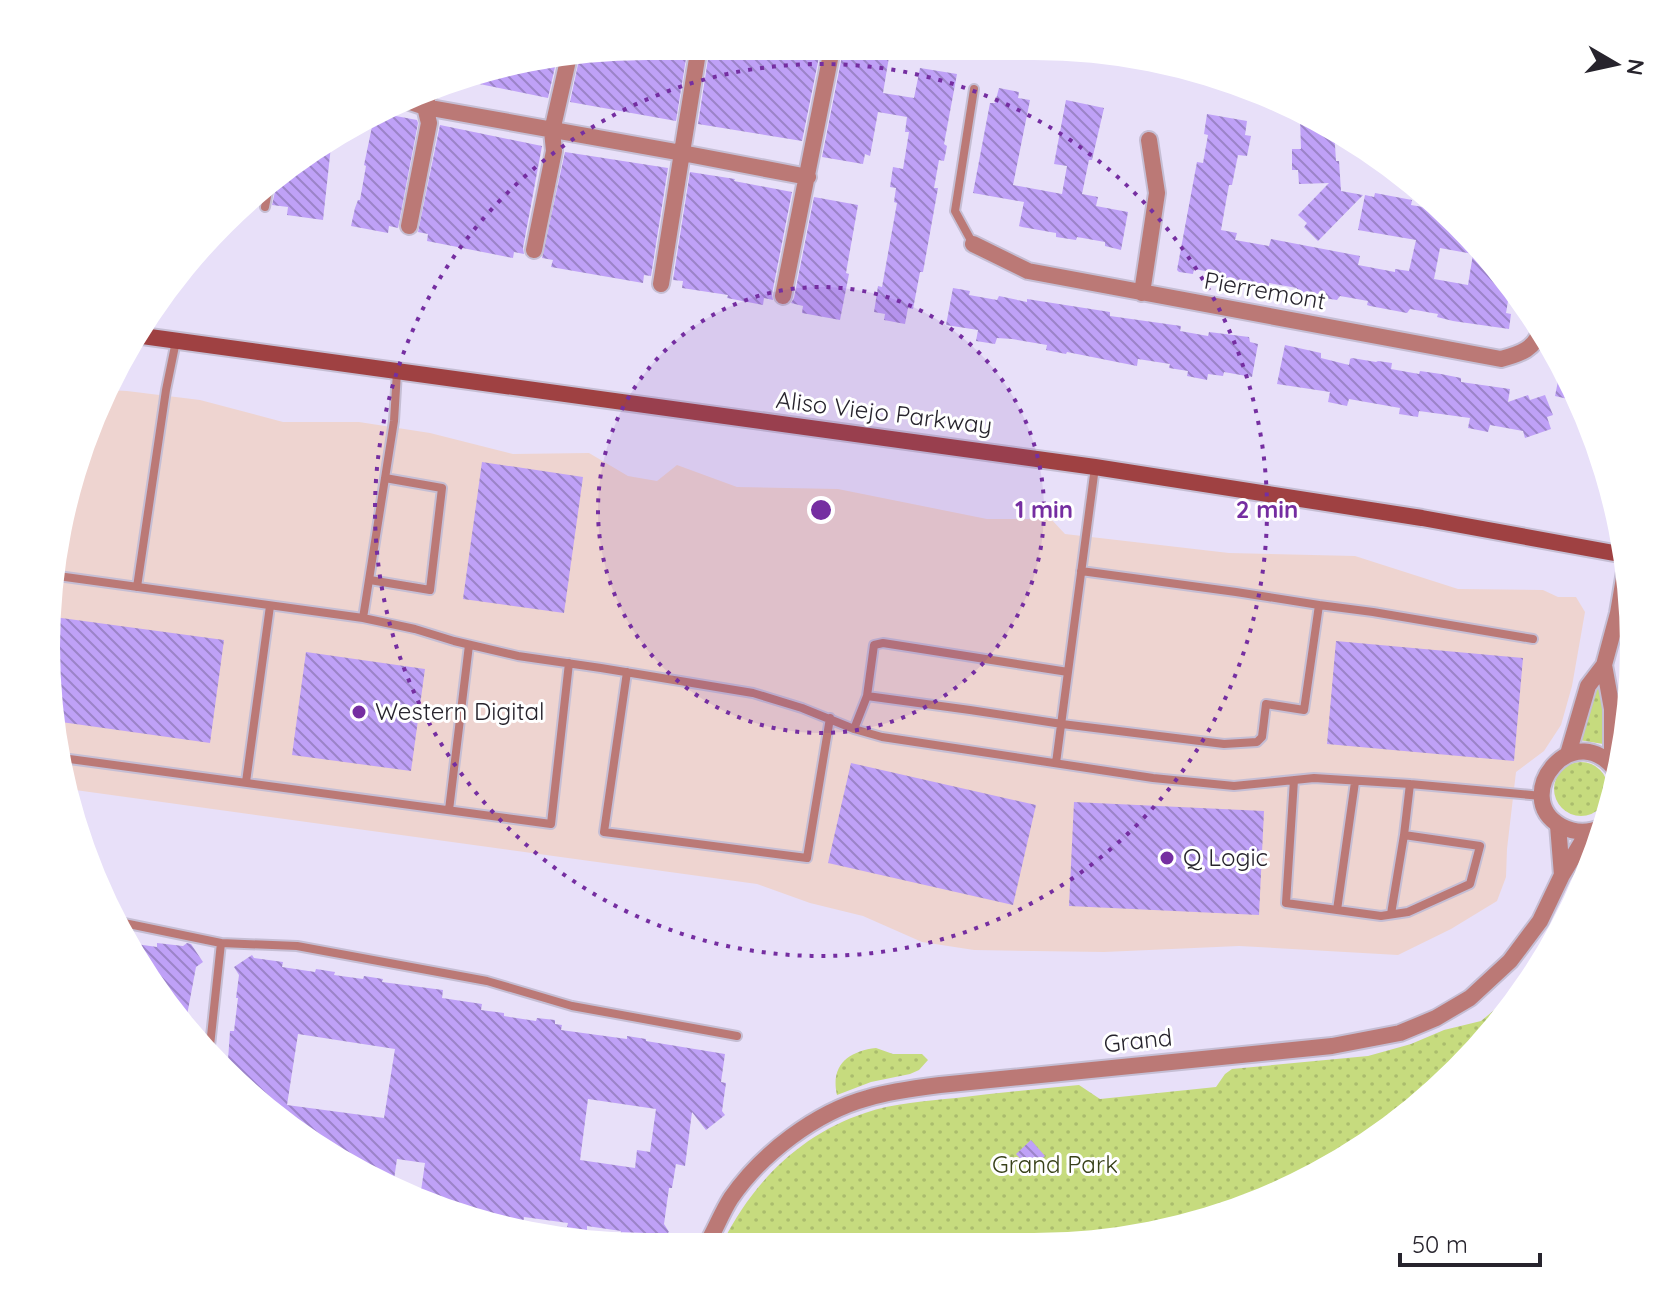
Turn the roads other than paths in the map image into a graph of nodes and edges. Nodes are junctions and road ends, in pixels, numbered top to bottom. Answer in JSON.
{"nodes":[{"id":1,"x":697,"y":60,"type":"edge"},
{"id":2,"x":830,"y":60,"type":"edge"},
{"id":3,"x":567,"y":65,"type":"edge"},
{"id":4,"x":974,"y":89,"type":"dead end"},
{"id":5,"x":432,"y":101,"type":"edge"},
{"id":6,"x":427,"y":103,"type":"edge"},
{"id":7,"x":552,"y":131,"type":"junction"},
{"id":8,"x":1149,"y":140,"type":"dead end"},
{"id":9,"x":682,"y":153,"type":"junction"},
{"id":10,"x":808,"y":177,"type":"junction"},
{"id":11,"x":266,"y":201,"type":"edge"},
{"id":12,"x":265,"y":207,"type":"dead end"},
{"id":13,"x":409,"y":226,"type":"dead end"},
{"id":14,"x":973,"y":244,"type":"joint"},
{"id":15,"x":534,"y":250,"type":"dead end"},
{"id":16,"x":661,"y":284,"type":"dead end"},
{"id":17,"x":1142,"y":293,"type":"junction"},
{"id":18,"x":783,"y":296,"type":"dead end"},
{"id":19,"x":149,"y":337,"type":"edge"},
{"id":20,"x":176,"y":341,"type":"junction"},
{"id":21,"x":1534,"y":341,"type":"edge"},
{"id":22,"x":397,"y":372,"type":"junction"},
{"id":23,"x":1095,"y":467,"type":"junction"},
{"id":24,"x":385,"y":478,"type":"junction"},
{"id":25,"x":1612,"y":553,"type":"edge"},
{"id":26,"x":1081,"y":571,"type":"junction"},
{"id":27,"x":64,"y":577,"type":"edge"},
{"id":28,"x":370,"y":580,"type":"junction"},
{"id":29,"x":137,"y":587,"type":"junction"},
{"id":30,"x":1319,"y":605,"type":"junction"},
{"id":31,"x":270,"y":606,"type":"junction"},
{"id":32,"x":1619,"y":607,"type":"edge"},
{"id":33,"x":363,"y":618,"type":"junction"},
{"id":34,"x":1533,"y":639,"type":"dead end"},
{"id":35,"x":469,"y":645,"type":"junction"},
{"id":36,"x":569,"y":663,"type":"junction"},
{"id":37,"x":1604,"y":665,"type":"junction"},
{"id":38,"x":627,"y":672,"type":"junction"},
{"id":39,"x":1068,"y":672,"type":"junction"},
{"id":40,"x":867,"y":696,"type":"junction"},
{"id":41,"x":830,"y":718,"type":"junction"},
{"id":42,"x":1062,"y":724,"type":"junction"},
{"id":43,"x":854,"y":729,"type":"junction"},
{"id":44,"x":1614,"y":732,"type":"edge"},
{"id":45,"x":1568,"y":754,"type":"junction"},
{"id":46,"x":71,"y":759,"type":"edge"},
{"id":47,"x":1056,"y":763,"type":"junction"},
{"id":48,"x":1609,"y":763,"type":"edge"},
{"id":49,"x":1294,"y":780,"type":"junction"},
{"id":50,"x":246,"y":782,"type":"junction"},
{"id":51,"x":1355,"y":782,"type":"junction"},
{"id":52,"x":1410,"y":784,"type":"junction"},
{"id":53,"x":1542,"y":796,"type":"junction"},
{"id":54,"x":449,"y":810,"type":"junction"},
{"id":55,"x":1558,"y":825,"type":"junction"},
{"id":56,"x":1590,"y":832,"type":"edge"},
{"id":57,"x":1404,"y":835,"type":"junction"},
{"id":58,"x":1585,"y":847,"type":"edge"},
{"id":59,"x":1562,"y":875,"type":"junction"},
{"id":60,"x":1337,"y":910,"type":"junction"},
{"id":61,"x":1391,"y":914,"type":"junction"},
{"id":62,"x":130,"y":924,"type":"edge"},
{"id":63,"x":221,"y":943,"type":"junction"},
{"id":64,"x":737,"y":1036,"type":"dead end"},
{"id":65,"x":211,"y":1038,"type":"edge"},
{"id":66,"x":713,"y":1233,"type":"edge"}],
"edges":[{"from":1,"to":9,"type":"street"},
{"from":2,"to":10,"type":"street"},
{"from":3,"to":7,"type":"street"},
{"from":4,"to":14,"type":"lane"},
{"from":5,"to":7,"type":"street"},
{"from":6,"to":13,"type":"street"},
{"from":7,"to":9,"type":"street"},
{"from":7,"to":15,"type":"street"},
{"from":8,"to":17,"type":"street"},
{"from":9,"to":10,"type":"street"},
{"from":9,"to":16,"type":"street"},
{"from":10,"to":18,"type":"street"},
{"from":11,"to":12,"type":"lane"},
{"from":14,"to":17,"type":"street","name":"Pierremont"},
{"from":17,"to":21,"type":"street","name":"Pierremont"},
{"from":19,"to":20,"type":"main road","name":"Aliso Viejo Parkway"},
{"from":20,"to":22,"type":"main road","name":"Aliso Viejo Parkway"},
{"from":20,"to":29,"type":"lane"},
{"from":22,"to":23,"type":"main road","name":"Aliso Viejo Parkway"},
{"from":22,"to":24,"type":"lane"},
{"from":23,"to":25,"type":"main road","name":"Aliso Viejo Parkway"},
{"from":23,"to":26,"type":"lane"},
{"from":24,"to":28,"type":"lane"},
{"from":24,"to":28,"type":"lane"},
{"from":26,"to":30,"type":"lane"},
{"from":26,"to":39,"type":"lane"},
{"from":27,"to":29,"type":"lane"},
{"from":28,"to":33,"type":"lane"},
{"from":29,"to":31,"type":"lane"},
{"from":30,"to":34,"type":"lane"},
{"from":30,"to":42,"type":"lane"},
{"from":31,"to":33,"type":"lane"},
{"from":31,"to":50,"type":"lane"},
{"from":32,"to":37,"type":"street"},
{"from":33,"to":35,"type":"lane"},
{"from":35,"to":36,"type":"lane"},
{"from":35,"to":54,"type":"lane"},
{"from":36,"to":38,"type":"lane"},
{"from":36,"to":54,"type":"lane"},
{"from":37,"to":44,"type":"street"},
{"from":37,"to":45,"type":"street"},
{"from":38,"to":41,"type":"lane"},
{"from":38,"to":41,"type":"lane"},
{"from":39,"to":40,"type":"lane"},
{"from":39,"to":42,"type":"lane"},
{"from":40,"to":42,"type":"lane"},
{"from":40,"to":43,"type":"lane"},
{"from":41,"to":43,"type":"lane"},
{"from":42,"to":47,"type":"lane"},
{"from":43,"to":47,"type":"lane"},
{"from":45,"to":48,"type":"street"},
{"from":45,"to":53,"type":"street"},
{"from":46,"to":50,"type":"lane"},
{"from":47,"to":49,"type":"lane"},
{"from":49,"to":51,"type":"lane"},
{"from":49,"to":60,"type":"lane"},
{"from":50,"to":54,"type":"lane"},
{"from":51,"to":52,"type":"lane"},
{"from":51,"to":60,"type":"lane"},
{"from":52,"to":53,"type":"lane"},
{"from":52,"to":57,"type":"lane"},
{"from":53,"to":55,"type":"street"},
{"from":55,"to":56,"type":"street"},
{"from":55,"to":59,"type":"street"},
{"from":57,"to":61,"type":"lane"},
{"from":57,"to":61,"type":"lane"},
{"from":58,"to":59,"type":"street","name":"Grand"},
{"from":59,"to":66,"type":"street","name":"Grand"},
{"from":60,"to":61,"type":"lane"},
{"from":62,"to":63,"type":"lane"},
{"from":63,"to":64,"type":"lane"},
{"from":63,"to":65,"type":"lane"}]}
